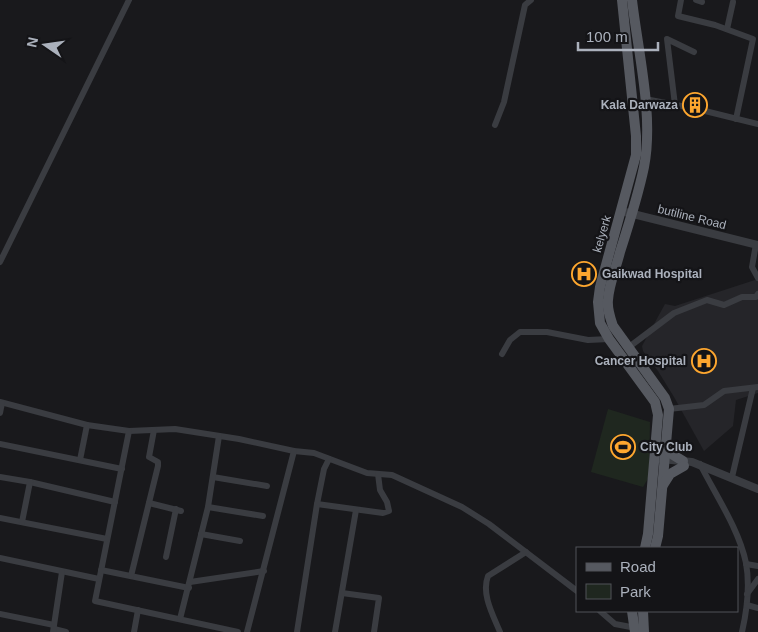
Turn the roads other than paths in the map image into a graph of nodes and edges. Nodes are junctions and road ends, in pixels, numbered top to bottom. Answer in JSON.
{"nodes":[{"id":1,"x":129,"y":0,"type":"edge"},
{"id":2,"x":531,"y":0,"type":"edge"},
{"id":3,"x":622,"y":0,"type":"edge"},
{"id":4,"x":632,"y":0,"type":"edge"},
{"id":5,"x":681,"y":0,"type":"edge"},
{"id":6,"x":733,"y":2,"type":"dead end"},
{"id":7,"x":727,"y":29,"type":"junction"},
{"id":8,"x":694,"y":52,"type":"dead end"},
{"id":9,"x":645,"y":99,"type":"junction"},
{"id":10,"x":675,"y":105,"type":"junction"},
{"id":11,"x":736,"y":119,"type":"junction"},
{"id":12,"x":758,"y":124,"type":"edge"},
{"id":13,"x":495,"y":125,"type":"dead end"},
{"id":14,"x":621,"y":211,"type":"junction"},
{"id":15,"x":632,"y":213,"type":"junction"},
{"id":16,"x":757,"y":245,"type":"edge"},
{"id":17,"x":0,"y":262,"type":"edge"},
{"id":18,"x":758,"y":278,"type":"edge"},
{"id":19,"x":758,"y":294,"type":"edge"},
{"id":20,"x":610,"y":339,"type":"junction"},
{"id":21,"x":629,"y":347,"type":"junction"},
{"id":22,"x":502,"y":354,"type":"dead end"},
{"id":23,"x":756,"y":387,"type":"edge"},
{"id":24,"x":1,"y":402,"type":"edge"},
{"id":25,"x":669,"y":409,"type":"junction"},
{"id":26,"x":0,"y":413,"type":"edge"},
{"id":27,"x":87,"y":425,"type":"junction"},
{"id":28,"x":154,"y":430,"type":"junction"},
{"id":29,"x":129,"y":431,"type":"junction"},
{"id":30,"x":219,"y":436,"type":"junction"},
{"id":31,"x":0,"y":444,"type":"edge"},
{"id":32,"x":666,"y":446,"type":"junction"},
{"id":33,"x":294,"y":451,"type":"junction"},
{"id":34,"x":329,"y":459,"type":"junction"},
{"id":35,"x":80,"y":460,"type":"junction"},
{"id":36,"x":659,"y":462,"type":"junction"},
{"id":37,"x":683,"y":464,"type":"junction"},
{"id":38,"x":700,"y":464,"type":"junction"},
{"id":39,"x":122,"y":469,"type":"junction"},
{"id":40,"x":378,"y":474,"type":"junction"},
{"id":41,"x":0,"y":477,"type":"edge"},
{"id":42,"x":213,"y":477,"type":"junction"},
{"id":43,"x":732,"y":478,"type":"junction"},
{"id":44,"x":30,"y":482,"type":"junction"},
{"id":45,"x":267,"y":486,"type":"dead end"},
{"id":46,"x":662,"y":486,"type":"junction"},
{"id":47,"x":758,"y":489,"type":"edge"},
{"id":48,"x":115,"y":502,"type":"junction"},
{"id":49,"x":149,"y":503,"type":"junction"},
{"id":50,"x":317,"y":504,"type":"junction"},
{"id":51,"x":208,"y":507,"type":"junction"},
{"id":52,"x":356,"y":510,"type":"junction"},
{"id":53,"x":263,"y":516,"type":"dead end"},
{"id":54,"x":0,"y":518,"type":"edge"},
{"id":55,"x":22,"y":522,"type":"junction"},
{"id":56,"x":201,"y":534,"type":"junction"},
{"id":57,"x":108,"y":539,"type":"junction"},
{"id":58,"x":240,"y":541,"type":"dead end"},
{"id":59,"x":650,"y":547,"type":"edge"},
{"id":60,"x":526,"y":552,"type":"junction"},
{"id":61,"x":166,"y":557,"type":"dead end"},
{"id":62,"x":0,"y":558,"type":"edge"},
{"id":63,"x":746,"y":564,"type":"junction"},
{"id":64,"x":758,"y":566,"type":"edge"},
{"id":65,"x":101,"y":570,"type":"junction"},
{"id":66,"x":264,"y":571,"type":"junction"},
{"id":67,"x":62,"y":572,"type":"junction"},
{"id":68,"x":131,"y":576,"type":"junction"},
{"id":69,"x":99,"y":579,"type":"junction"},
{"id":70,"x":758,"y":579,"type":"edge"},
{"id":71,"x":189,"y":585,"type":"junction"},
{"id":72,"x":576,"y":590,"type":"edge"},
{"id":73,"x":342,"y":593,"type":"junction"},
{"id":74,"x":747,"y":594,"type":"junction"},
{"id":75,"x":747,"y":605,"type":"junction"},
{"id":76,"x":758,"y":608,"type":"edge"},
{"id":77,"x":138,"y":610,"type":"junction"},
{"id":78,"x":601,"y":612,"type":"edge"},
{"id":79,"x":632,"y":612,"type":"edge"},
{"id":80,"x":643,"y":612,"type":"edge"},
{"id":81,"x":0,"y":614,"type":"edge"},
{"id":82,"x":180,"y":619,"type":"junction"},
{"id":83,"x":54,"y":629,"type":"edge"},
{"id":84,"x":640,"y":631,"type":"edge"},
{"id":85,"x":66,"y":632,"type":"edge"},
{"id":86,"x":134,"y":632,"type":"edge"},
{"id":87,"x":238,"y":632,"type":"edge"},
{"id":88,"x":247,"y":632,"type":"edge"},
{"id":89,"x":297,"y":632,"type":"edge"},
{"id":90,"x":335,"y":632,"type":"edge"},
{"id":91,"x":374,"y":632,"type":"edge"},
{"id":92,"x":500,"y":632,"type":"edge"},
{"id":93,"x":742,"y":632,"type":"edge"}],
"edges":[{"from":1,"to":17,"type":"street"},
{"from":2,"to":13,"type":"street"},
{"from":3,"to":14,"type":"main road","name":"kelyerk"},
{"from":4,"to":9,"type":"main road"},
{"from":5,"to":7,"type":"street"},
{"from":6,"to":7,"type":"street"},
{"from":7,"to":11,"type":"street"},
{"from":8,"to":10,"type":"street"},
{"from":9,"to":10,"type":"street"},
{"from":9,"to":15,"type":"main road"},
{"from":10,"to":11,"type":"street"},
{"from":11,"to":12,"type":"street"},
{"from":14,"to":15,"type":"street","name":"butiline Road"},
{"from":14,"to":20,"type":"main road","name":"kelyerk"},
{"from":15,"to":16,"type":"street","name":"butiline Road"},
{"from":15,"to":21,"type":"main road"},
{"from":16,"to":18,"type":"street"},
{"from":19,"to":21,"type":"street"},
{"from":20,"to":22,"type":"street"},
{"from":20,"to":36,"type":"main road","name":"kelyerk"},
{"from":21,"to":25,"type":"main road"},
{"from":23,"to":25,"type":"street"},
{"from":23,"to":43,"type":"street"},
{"from":24,"to":26,"type":"street"},
{"from":24,"to":27,"type":"street"},
{"from":25,"to":32,"type":"main road"},
{"from":27,"to":29,"type":"street"},
{"from":27,"to":35,"type":"street"},
{"from":28,"to":29,"type":"street"},
{"from":28,"to":30,"type":"street"},
{"from":28,"to":49,"type":"street"},
{"from":29,"to":39,"type":"street"},
{"from":30,"to":33,"type":"street"},
{"from":30,"to":42,"type":"street"},
{"from":31,"to":35,"type":"street"},
{"from":32,"to":36,"type":"main road"},
{"from":32,"to":37,"type":"main road"},
{"from":33,"to":34,"type":"street"},
{"from":33,"to":66,"type":"street"},
{"from":34,"to":40,"type":"street"},
{"from":34,"to":50,"type":"street"},
{"from":35,"to":39,"type":"street"},
{"from":36,"to":37,"type":"street"},
{"from":36,"to":46,"type":"main road"},
{"from":36,"to":59,"type":"main road","name":"kelyerk"},
{"from":37,"to":38,"type":"street"},
{"from":37,"to":46,"type":"main road"},
{"from":38,"to":43,"type":"street"},
{"from":38,"to":63,"type":"street"},
{"from":39,"to":48,"type":"street"},
{"from":40,"to":52,"type":"street"},
{"from":40,"to":60,"type":"street"},
{"from":41,"to":44,"type":"street"},
{"from":42,"to":45,"type":"street"},
{"from":42,"to":51,"type":"street"},
{"from":43,"to":47,"type":"street"},
{"from":44,"to":48,"type":"street"},
{"from":44,"to":55,"type":"street"},
{"from":46,"to":59,"type":"main road"},
{"from":48,"to":57,"type":"street"},
{"from":49,"to":61,"type":"street"},
{"from":49,"to":68,"type":"street"},
{"from":50,"to":52,"type":"street"},
{"from":50,"to":89,"type":"street"},
{"from":51,"to":53,"type":"street"},
{"from":51,"to":56,"type":"street"},
{"from":52,"to":73,"type":"street"},
{"from":54,"to":55,"type":"street"},
{"from":55,"to":57,"type":"street"},
{"from":56,"to":58,"type":"street"},
{"from":56,"to":71,"type":"street"},
{"from":57,"to":65,"type":"street"},
{"from":60,"to":72,"type":"street"},
{"from":60,"to":92,"type":"street"},
{"from":62,"to":67,"type":"street"},
{"from":63,"to":64,"type":"street"},
{"from":63,"to":74,"type":"street"},
{"from":65,"to":68,"type":"street"},
{"from":65,"to":69,"type":"street"},
{"from":66,"to":71,"type":"street"},
{"from":66,"to":88,"type":"street"},
{"from":67,"to":69,"type":"street"},
{"from":67,"to":83,"type":"street"},
{"from":68,"to":71,"type":"street"},
{"from":69,"to":77,"type":"street"},
{"from":70,"to":74,"type":"street"},
{"from":71,"to":82,"type":"street"},
{"from":73,"to":90,"type":"street"},
{"from":73,"to":91,"type":"street"},
{"from":74,"to":75,"type":"street"},
{"from":75,"to":76,"type":"street"},
{"from":75,"to":93,"type":"street"},
{"from":77,"to":82,"type":"street"},
{"from":77,"to":86,"type":"street"},
{"from":78,"to":84,"type":"street"},
{"from":79,"to":84,"type":"main road"},
{"from":80,"to":84,"type":"main road"},
{"from":81,"to":83,"type":"street"},
{"from":82,"to":87,"type":"street"},
{"from":83,"to":85,"type":"street"}]}
